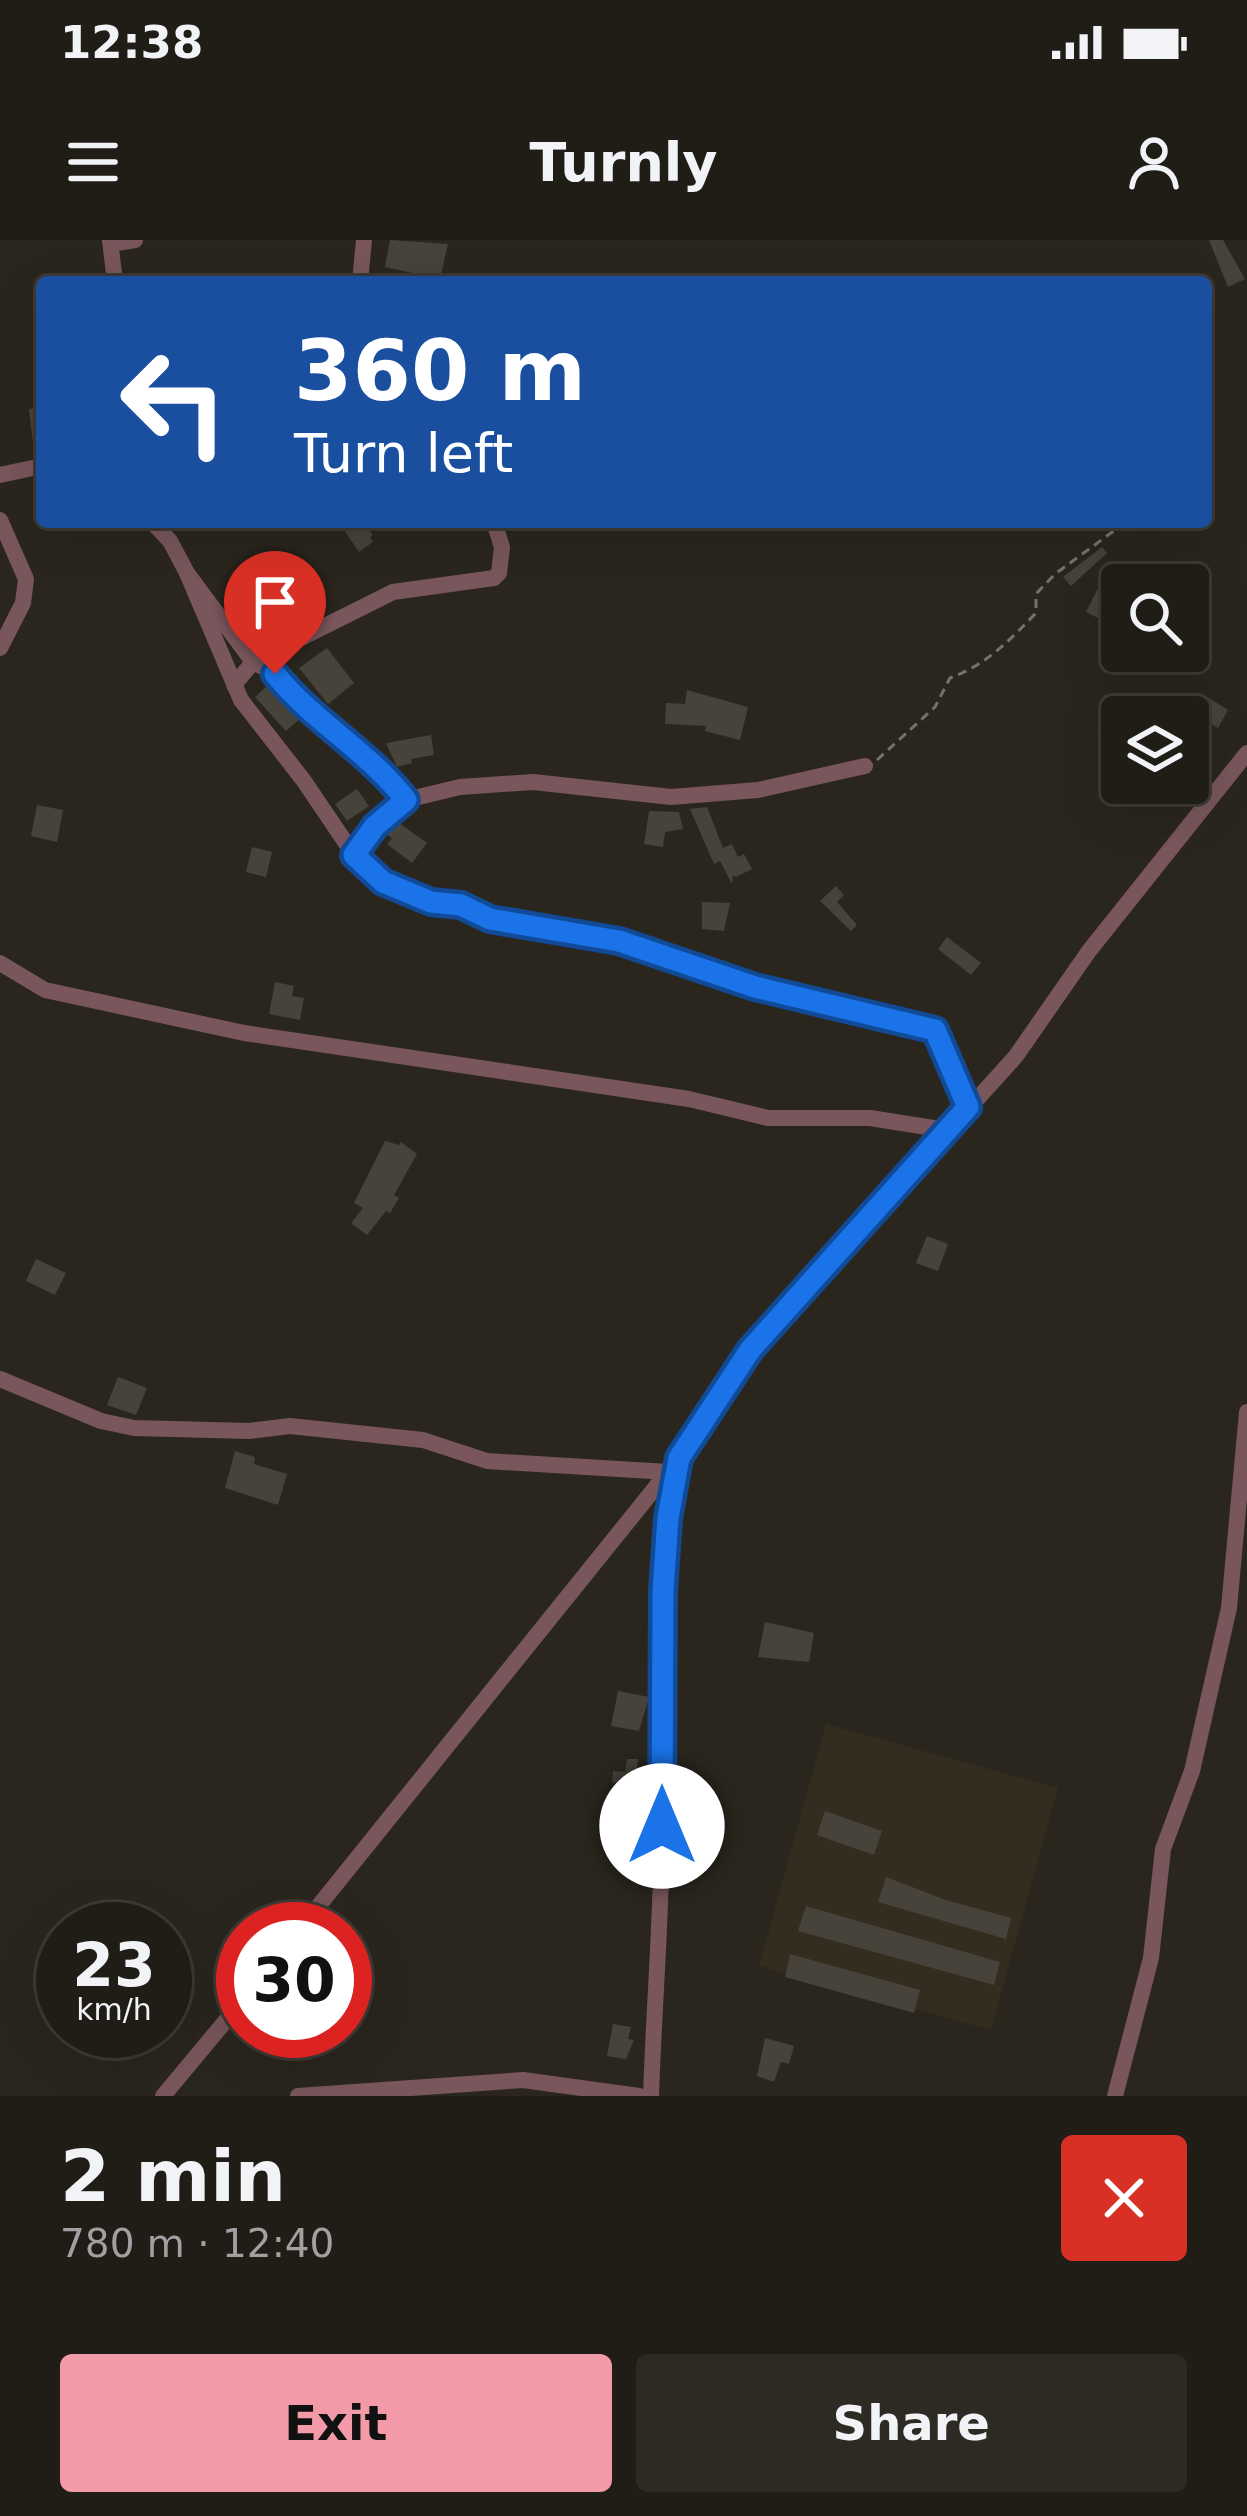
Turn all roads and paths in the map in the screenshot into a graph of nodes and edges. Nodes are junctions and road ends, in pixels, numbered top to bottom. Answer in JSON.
{"nodes":[{"id":1,"x":135,"y":240,"type":"edge"},
{"id":2,"x":364,"y":240,"type":"edge"},
{"id":3,"x":111,"y":242,"type":"edge"},
{"id":4,"x":114,"y":276,"type":"edge"},
{"id":5,"x":361,"y":276,"type":"edge"},
{"id":6,"x":36,"y":467,"type":"edge"},
{"id":7,"x":0,"y":475,"type":"edge"},
{"id":8,"x":0,"y":520,"type":"edge"},
{"id":9,"x":158,"y":528,"type":"edge"},
{"id":10,"x":496,"y":528,"type":"edge"},
{"id":11,"x":1118,"y":528,"type":"edge"},
{"id":12,"x":187,"y":573,"type":"junction"},
{"id":13,"x":0,"y":648,"type":"edge"},
{"id":14,"x":253,"y":662,"type":"junction"},
{"id":15,"x":234,"y":685,"type":"junction"},
{"id":16,"x":1247,"y":753,"type":"edge"},
{"id":17,"x":865,"y":766,"type":"joint"},
{"id":18,"x":406,"y":800,"type":"junction"},
{"id":19,"x":354,"y":855,"type":"junction"},
{"id":20,"x":0,"y":963,"type":"edge"},
{"id":21,"x":968,"y":1107,"type":"junction"},
{"id":22,"x":946,"y":1130,"type":"junction"},
{"id":23,"x":0,"y":1379,"type":"edge"},
{"id":24,"x":1247,"y":1412,"type":"edge"},
{"id":25,"x":673,"y":1465,"type":"junction"},
{"id":26,"x":323,"y":1902,"type":"edge"},
{"id":27,"x":216,"y":2032,"type":"edge"},
{"id":28,"x":163,"y":2096,"type":"edge"},
{"id":29,"x":298,"y":2096,"type":"edge"},
{"id":30,"x":639,"y":2096,"type":"edge"},
{"id":31,"x":651,"y":2096,"type":"edge"},
{"id":32,"x":1114,"y":2096,"type":"edge"}],
"edges":[{"from":1,"to":3,"type":"street"},
{"from":2,"to":5,"type":"street"},
{"from":3,"to":4,"type":"street"},
{"from":6,"to":7,"type":"street"},
{"from":8,"to":13,"type":"street"},
{"from":9,"to":12,"type":"street"},
{"from":10,"to":14,"type":"street"},
{"from":11,"to":17,"type":"path"},
{"from":12,"to":14,"type":"street"},
{"from":12,"to":15,"type":"street"},
{"from":14,"to":15,"type":"street"},
{"from":14,"to":18,"type":"street"},
{"from":15,"to":19,"type":"street"},
{"from":16,"to":21,"type":"street"},
{"from":17,"to":18,"type":"street"},
{"from":18,"to":19,"type":"street"},
{"from":19,"to":21,"type":"street"},
{"from":20,"to":22,"type":"street"},
{"from":21,"to":22,"type":"street"},
{"from":22,"to":25,"type":"street"},
{"from":23,"to":25,"type":"street"},
{"from":24,"to":32,"type":"street"},
{"from":25,"to":26,"type":"street"},
{"from":25,"to":31,"type":"street"},
{"from":27,"to":28,"type":"street"},
{"from":29,"to":30,"type":"street"}]}
